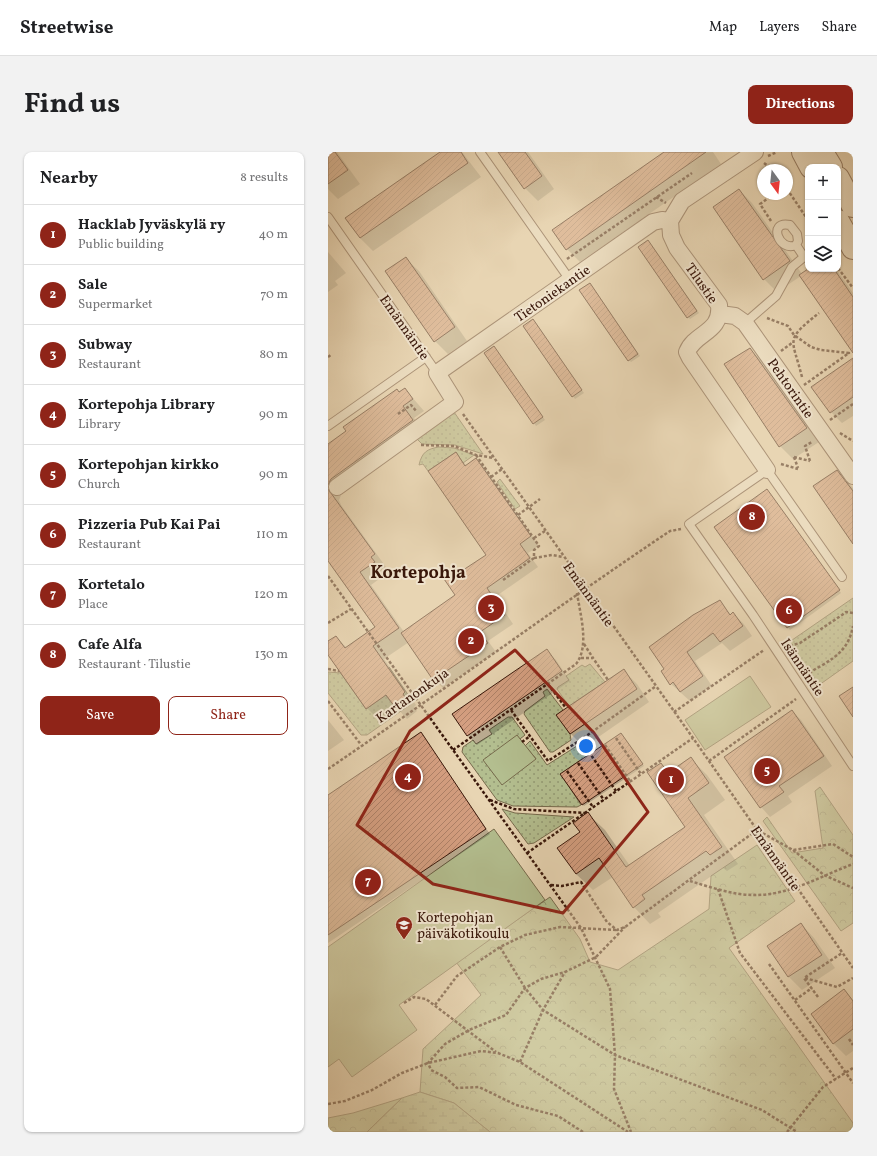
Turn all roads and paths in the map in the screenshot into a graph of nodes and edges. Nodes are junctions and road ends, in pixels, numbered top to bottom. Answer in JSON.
{"nodes":[{"id":1,"x":480,"y":152,"type":"edge"},
{"id":2,"x":777,"y":152,"type":"edge"},
{"id":3,"x":803,"y":152,"type":"edge"},
{"id":4,"x":822,"y":152,"type":"edge"},
{"id":5,"x":759,"y":155,"type":"edge"},
{"id":6,"x":809,"y":164,"type":"edge"},
{"id":7,"x":829,"y":164,"type":"edge"},
{"id":8,"x":692,"y":172,"type":"dead end"},
{"id":9,"x":841,"y":184,"type":"edge"},
{"id":10,"x":793,"y":198,"type":"edge"},
{"id":11,"x":766,"y":200,"type":"edge"},
{"id":12,"x":853,"y":206,"type":"edge"},
{"id":13,"x":805,"y":216,"type":"edge"},
{"id":14,"x":328,"y":218,"type":"edge"},
{"id":15,"x":670,"y":221,"type":"junction"},
{"id":16,"x":841,"y":227,"type":"edge"},
{"id":17,"x":777,"y":230,"type":"junction"},
{"id":18,"x":796,"y":245,"type":"junction"},
{"id":19,"x":853,"y":248,"type":"edge"},
{"id":20,"x":559,"y":264,"type":"junction"},
{"id":21,"x":841,"y":272,"type":"edge"},
{"id":22,"x":570,"y":280,"type":"junction"},
{"id":23,"x":853,"y":288,"type":"edge"},
{"id":24,"x":819,"y":313,"type":"dead end"},
{"id":25,"x":720,"y":314,"type":"junction"},
{"id":26,"x":751,"y":318,"type":"junction"},
{"id":27,"x":794,"y":335,"type":"junction"},
{"id":28,"x":332,"y":354,"type":"dead end"},
{"id":29,"x":328,"y":357,"type":"edge"},
{"id":30,"x":426,"y":357,"type":"junction"},
{"id":31,"x":437,"y":373,"type":"junction"},
{"id":32,"x":799,"y":389,"type":"junction"},
{"id":33,"x":455,"y":402,"type":"junction"},
{"id":34,"x":853,"y":404,"type":"edge"},
{"id":35,"x":398,"y":414,"type":"dead end"},
{"id":36,"x":426,"y":423,"type":"junction"},
{"id":37,"x":328,"y":426,"type":"edge"},
{"id":38,"x":818,"y":428,"type":"junction"},
{"id":39,"x":401,"y":441,"type":"junction"},
{"id":40,"x":805,"y":446,"type":"dead end"},
{"id":41,"x":476,"y":454,"type":"junction"},
{"id":42,"x":494,"y":458,"type":"junction"},
{"id":43,"x":773,"y":467,"type":"junction"},
{"id":44,"x":502,"y":469,"type":"junction"},
{"id":45,"x":853,"y":476,"type":"edge"},
{"id":46,"x":491,"y":477,"type":"junction"},
{"id":47,"x":337,"y":487,"type":"dead end"},
{"id":48,"x":540,"y":499,"type":"dead end"},
{"id":49,"x":529,"y":508,"type":"junction"},
{"id":50,"x":518,"y":515,"type":"junction"},
{"id":51,"x":690,"y":526,"type":"junction"},
{"id":52,"x":545,"y":531,"type":"junction"},
{"id":53,"x":534,"y":538,"type":"junction"},
{"id":54,"x":563,"y":557,"type":"junction"},
{"id":55,"x":534,"y":558,"type":"junction"},
{"id":56,"x":328,"y":576,"type":"edge"},
{"id":57,"x":842,"y":577,"type":"dead end"},
{"id":58,"x":503,"y":580,"type":"dead end"},
{"id":59,"x":585,"y":588,"type":"junction"},
{"id":60,"x":577,"y":593,"type":"junction"},
{"id":61,"x":352,"y":609,"type":"junction"},
{"id":62,"x":853,"y":613,"type":"edge"},
{"id":63,"x":328,"y":623,"type":"edge"},
{"id":64,"x":853,"y":626,"type":"edge"},
{"id":65,"x":583,"y":643,"type":"junction"},
{"id":66,"x":774,"y":646,"type":"junction"},
{"id":67,"x":581,"y":658,"type":"junction"},
{"id":68,"x":593,"y":658,"type":"junction"},
{"id":69,"x":328,"y":669,"type":"edge"},
{"id":70,"x":340,"y":671,"type":"dead end"},
{"id":71,"x":608,"y":680,"type":"dead end"},
{"id":72,"x":548,"y":684,"type":"junction"},
{"id":73,"x":656,"y":686,"type":"junction"},
{"id":74,"x":802,"y":690,"type":"junction"},
{"id":75,"x":328,"y":702,"type":"edge"},
{"id":76,"x":421,"y":705,"type":"junction"},
{"id":77,"x":566,"y":708,"type":"dead end"},
{"id":78,"x":511,"y":710,"type":"junction"},
{"id":79,"x":674,"y":712,"type":"junction"},
{"id":80,"x":530,"y":736,"type":"junction"},
{"id":81,"x":585,"y":737,"type":"junction"},
{"id":82,"x":616,"y":738,"type":"dead end"},
{"id":83,"x":693,"y":738,"type":"junction"},
{"id":84,"x":522,"y":742,"type":"dead end"},
{"id":85,"x":605,"y":745,"type":"dead end"},
{"id":86,"x":362,"y":746,"type":"junction"},
{"id":87,"x":452,"y":750,"type":"junction"},
{"id":88,"x":709,"y":761,"type":"junction"},
{"id":89,"x":578,"y":763,"type":"dead end"},
{"id":90,"x":853,"y":766,"type":"edge"},
{"id":91,"x":328,"y":769,"type":"edge"},
{"id":92,"x":567,"y":771,"type":"dead end"},
{"id":93,"x":640,"y":774,"type":"junction"},
{"id":94,"x":630,"y":782,"type":"junction"},
{"id":95,"x":616,"y":791,"type":"junction"},
{"id":96,"x":489,"y":800,"type":"junction"},
{"id":97,"x":604,"y":800,"type":"junction"},
{"id":98,"x":593,"y":807,"type":"junction"},
{"id":99,"x":586,"y":813,"type":"junction"},
{"id":100,"x":757,"y":830,"type":"junction"},
{"id":101,"x":792,"y":850,"type":"junction"},
{"id":102,"x":527,"y":853,"type":"junction"},
{"id":103,"x":853,"y":857,"type":"edge"},
{"id":104,"x":853,"y":864,"type":"edge"},
{"id":105,"x":824,"y":875,"type":"junction"},
{"id":106,"x":690,"y":881,"type":"junction"},
{"id":107,"x":550,"y":885,"type":"junction"},
{"id":108,"x":796,"y":887,"type":"junction"},
{"id":109,"x":853,"y":888,"type":"edge"},
{"id":110,"x":718,"y":889,"type":"junction"},
{"id":111,"x":625,"y":927,"type":"junction"},
{"id":112,"x":581,"y":928,"type":"junction"},
{"id":113,"x":617,"y":930,"type":"junction"},
{"id":114,"x":500,"y":947,"type":"junction"},
{"id":115,"x":842,"y":953,"type":"junction"},
{"id":116,"x":596,"y":957,"type":"junction"},
{"id":117,"x":769,"y":964,"type":"dead end"},
{"id":118,"x":853,"y":968,"type":"edge"},
{"id":119,"x":565,"y":972,"type":"junction"},
{"id":120,"x":804,"y":978,"type":"junction"},
{"id":121,"x":853,"y":978,"type":"edge"},
{"id":122,"x":525,"y":988,"type":"junction"},
{"id":123,"x":812,"y":988,"type":"junction"},
{"id":124,"x":818,"y":997,"type":"dead end"},
{"id":125,"x":795,"y":1000,"type":"junction"},
{"id":126,"x":404,"y":1003,"type":"dead end"},
{"id":127,"x":435,"y":1005,"type":"junction"},
{"id":128,"x":543,"y":1010,"type":"junction"},
{"id":129,"x":469,"y":1030,"type":"junction"},
{"id":130,"x":849,"y":1040,"type":"dead end"},
{"id":131,"x":853,"y":1045,"type":"edge"},
{"id":132,"x":498,"y":1053,"type":"junction"},
{"id":133,"x":615,"y":1055,"type":"junction"},
{"id":134,"x":520,"y":1062,"type":"junction"},
{"id":135,"x":428,"y":1063,"type":"junction"},
{"id":136,"x":853,"y":1068,"type":"edge"},
{"id":137,"x":846,"y":1073,"type":"junction"},
{"id":138,"x":836,"y":1078,"type":"junction"},
{"id":139,"x":853,"y":1083,"type":"edge"},
{"id":140,"x":328,"y":1104,"type":"edge"},
{"id":141,"x":790,"y":1127,"type":"junction"},
{"id":142,"x":583,"y":1132,"type":"edge"},
{"id":143,"x":628,"y":1132,"type":"edge"},
{"id":144,"x":631,"y":1132,"type":"edge"},
{"id":145,"x":787,"y":1132,"type":"edge"},
{"id":146,"x":797,"y":1132,"type":"edge"}],
"edges":[{"from":1,"to":20,"type":"lane"},
{"from":2,"to":5,"type":"path"},
{"from":3,"to":6,"type":"main road"},
{"from":4,"to":7,"type":"main road"},
{"from":5,"to":15,"type":"street"},
{"from":8,"to":20,"type":"path"},
{"from":9,"to":12,"type":"main road"},
{"from":10,"to":13,"type":"path"},
{"from":11,"to":17,"type":"path"},
{"from":14,"to":30,"type":"lane","name":"Emännäntie"},
{"from":15,"to":22,"type":"street","name":"Tietoniekantie"},
{"from":15,"to":25,"type":"street","name":"Tilustie"},
{"from":16,"to":19,"type":"main road"},
{"from":17,"to":18,"type":"lane"},
{"from":17,"to":18,"type":"lane"},
{"from":18,"to":26,"type":"lane"},
{"from":20,"to":22,"type":"lane"},
{"from":21,"to":23,"type":"path"},
{"from":22,"to":31,"type":"street","name":"Tietoniekantie"},
{"from":24,"to":27,"type":"path"},
{"from":25,"to":26,"type":"street"},
{"from":25,"to":43,"type":"street","name":"Tilustie"},
{"from":26,"to":27,"type":"path"},
{"from":26,"to":32,"type":"street","name":"Pehtorintie"},
{"from":27,"to":32,"type":"path"},
{"from":27,"to":32,"type":"path"},
{"from":28,"to":29,"type":"path"},
{"from":30,"to":31,"type":"lane","name":"Emännäntie"},
{"from":30,"to":37,"type":"lane"},
{"from":31,"to":33,"type":"street","name":"Emännäntie"},
{"from":32,"to":38,"type":"street","name":"Pehtorintie"},
{"from":33,"to":36,"type":"street"},
{"from":33,"to":42,"type":"path","name":"Emännäntie"},
{"from":34,"to":38,"type":"path"},
{"from":35,"to":36,"type":"path"},
{"from":36,"to":39,"type":"street"},
{"from":38,"to":45,"type":"street","name":"Pehtorintie"},
{"from":39,"to":41,"type":"path"},
{"from":39,"to":47,"type":"street"},
{"from":40,"to":43,"type":"path"},
{"from":41,"to":42,"type":"path"},
{"from":41,"to":46,"type":"path"},
{"from":42,"to":44,"type":"path","name":"Emännäntie"},
{"from":43,"to":51,"type":"lane"},
{"from":43,"to":57,"type":"lane"},
{"from":44,"to":46,"type":"path"},
{"from":44,"to":49,"type":"path","name":"Emännäntie"},
{"from":46,"to":50,"type":"path"},
{"from":48,"to":49,"type":"path"},
{"from":49,"to":50,"type":"path"},
{"from":49,"to":52,"type":"path","name":"Emännäntie"},
{"from":50,"to":53,"type":"path"},
{"from":51,"to":59,"type":"path","name":"Kartanonkuja"},
{"from":51,"to":66,"type":"lane","name":"Isännäntie"},
{"from":52,"to":53,"type":"path"},
{"from":52,"to":54,"type":"path","name":"Emännäntie"},
{"from":53,"to":55,"type":"path"},
{"from":54,"to":55,"type":"path"},
{"from":54,"to":59,"type":"path","name":"Emännäntie"},
{"from":55,"to":58,"type":"path"},
{"from":56,"to":61,"type":"path"},
{"from":59,"to":60,"type":"path","name":"Kartanonkuja"},
{"from":59,"to":73,"type":"path","name":"Emännäntie"},
{"from":60,"to":65,"type":"path"},
{"from":60,"to":76,"type":"path","name":"Kartanonkuja"},
{"from":61,"to":63,"type":"path"},
{"from":61,"to":76,"type":"path"},
{"from":62,"to":66,"type":"path"},
{"from":64,"to":74,"type":"path"},
{"from":65,"to":67,"type":"path"},
{"from":65,"to":68,"type":"path"},
{"from":66,"to":74,"type":"lane","name":"Isännäntie"},
{"from":66,"to":79,"type":"path"},
{"from":67,"to":68,"type":"path"},
{"from":67,"to":72,"type":"path"},
{"from":68,"to":71,"type":"path"},
{"from":69,"to":70,"type":"path"},
{"from":72,"to":77,"type":"path"},
{"from":72,"to":78,"type":"path"},
{"from":73,"to":79,"type":"path","name":"Emännäntie"},
{"from":73,"to":81,"type":"path"},
{"from":74,"to":88,"type":"path"},
{"from":74,"to":90,"type":"lane","name":"Isännäntie"},
{"from":75,"to":86,"type":"path"},
{"from":76,"to":86,"type":"path","name":"Kartanonkuja"},
{"from":76,"to":87,"type":"path"},
{"from":78,"to":80,"type":"path"},
{"from":78,"to":87,"type":"path"},
{"from":79,"to":83,"type":"path","name":"Emännäntie"},
{"from":80,"to":81,"type":"path"},
{"from":80,"to":84,"type":"path"},
{"from":81,"to":95,"type":"path"},
{"from":82,"to":93,"type":"path"},
{"from":83,"to":88,"type":"path","name":"Emännäntie"},
{"from":83,"to":93,"type":"path"},
{"from":85,"to":94,"type":"path"},
{"from":86,"to":91,"type":"path","name":"Kartanonkuja"},
{"from":87,"to":96,"type":"path"},
{"from":88,"to":100,"type":"path","name":"Emännäntie"},
{"from":89,"to":97,"type":"path"},
{"from":92,"to":98,"type":"path"},
{"from":93,"to":94,"type":"path"},
{"from":94,"to":95,"type":"path"},
{"from":95,"to":97,"type":"path"},
{"from":96,"to":99,"type":"path"},
{"from":96,"to":102,"type":"path"},
{"from":97,"to":98,"type":"path"},
{"from":98,"to":99,"type":"path"},
{"from":99,"to":102,"type":"path"},
{"from":100,"to":101,"type":"path"},
{"from":100,"to":106,"type":"path"},
{"from":100,"to":108,"type":"path","name":"Emännäntie"},
{"from":101,"to":103,"type":"path"},
{"from":101,"to":105,"type":"path"},
{"from":102,"to":107,"type":"path"},
{"from":104,"to":105,"type":"path"},
{"from":105,"to":108,"type":"path"},
{"from":105,"to":109,"type":"path"},
{"from":106,"to":110,"type":"path"},
{"from":106,"to":111,"type":"path"},
{"from":107,"to":112,"type":"path"},
{"from":107,"to":113,"type":"path"},
{"from":108,"to":110,"type":"path"},
{"from":108,"to":115,"type":"path","name":"Emännäntie"},
{"from":110,"to":138,"type":"path"},
{"from":111,"to":113,"type":"path"},
{"from":111,"to":116,"type":"path"},
{"from":112,"to":113,"type":"path"},
{"from":112,"to":114,"type":"path"},
{"from":112,"to":116,"type":"path"},
{"from":114,"to":122,"type":"path"},
{"from":114,"to":127,"type":"path"},
{"from":115,"to":118,"type":"path","name":"Emännäntie"},
{"from":115,"to":120,"type":"path"},
{"from":116,"to":119,"type":"path"},
{"from":116,"to":133,"type":"path"},
{"from":117,"to":125,"type":"path"},
{"from":119,"to":122,"type":"path"},
{"from":119,"to":128,"type":"path"},
{"from":120,"to":121,"type":"path"},
{"from":120,"to":123,"type":"path"},
{"from":122,"to":128,"type":"path"},
{"from":122,"to":129,"type":"path"},
{"from":123,"to":124,"type":"path"},
{"from":123,"to":125,"type":"path"},
{"from":125,"to":137,"type":"path"},
{"from":126,"to":127,"type":"path"},
{"from":127,"to":129,"type":"path"},
{"from":128,"to":133,"type":"path"},
{"from":128,"to":134,"type":"path"},
{"from":129,"to":132,"type":"path"},
{"from":129,"to":135,"type":"path"},
{"from":130,"to":131,"type":"path"},
{"from":132,"to":134,"type":"path"},
{"from":132,"to":135,"type":"path"},
{"from":133,"to":141,"type":"path"},
{"from":133,"to":144,"type":"path"},
{"from":134,"to":143,"type":"path"},
{"from":135,"to":140,"type":"path"},
{"from":135,"to":142,"type":"path"},
{"from":136,"to":137,"type":"path"},
{"from":137,"to":138,"type":"path"},
{"from":137,"to":139,"type":"path"},
{"from":138,"to":141,"type":"path"},
{"from":141,"to":145,"type":"path"},
{"from":141,"to":146,"type":"path"}]}
